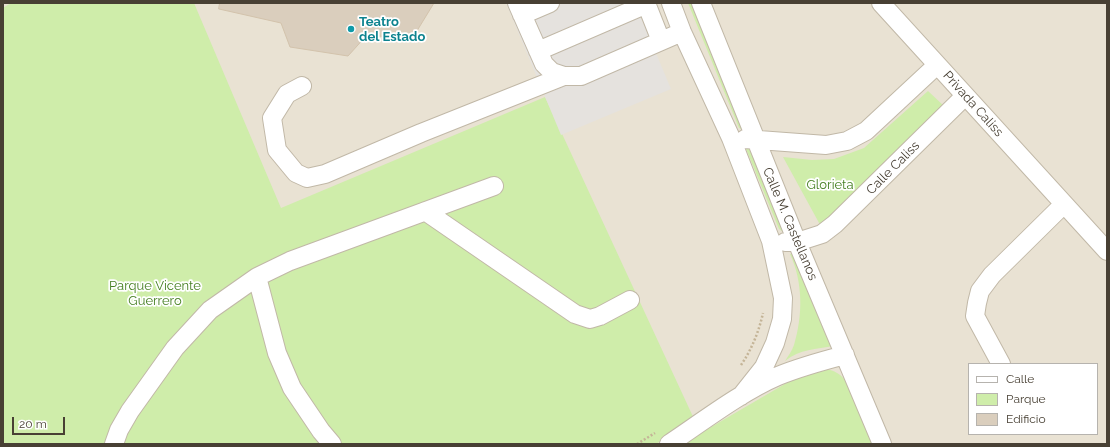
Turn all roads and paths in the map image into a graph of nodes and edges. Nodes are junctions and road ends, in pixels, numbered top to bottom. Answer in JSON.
{"nodes":[{"id":1,"x":550,"y":3,"type":"edge"},
{"id":2,"x":671,"y":3,"type":"edge"},
{"id":3,"x":701,"y":3,"type":"edge"},
{"id":4,"x":882,"y":3,"type":"edge"},
{"id":5,"x":647,"y":4,"type":"edge"},
{"id":6,"x":520,"y":9,"type":"edge"},
{"id":7,"x":682,"y":32,"type":"junction"},
{"id":8,"x":661,"y":41,"type":"junction"},
{"id":9,"x":538,"y":51,"type":"junction"},
{"id":10,"x":937,"y":65,"type":"junction"},
{"id":11,"x":564,"y":76,"type":"junction"},
{"id":12,"x":302,"y":86,"type":"dead end"},
{"id":13,"x":965,"y":96,"type":"junction"},
{"id":14,"x":731,"y":138,"type":"junction"},
{"id":15,"x":755,"y":140,"type":"junction"},
{"id":16,"x":494,"y":186,"type":"dead end"},
{"id":17,"x":1064,"y":204,"type":"junction"},
{"id":18,"x":425,"y":211,"type":"junction"},
{"id":19,"x":771,"y":241,"type":"junction"},
{"id":20,"x":797,"y":242,"type":"junction"},
{"id":21,"x":1107,"y":251,"type":"edge"},
{"id":22,"x":257,"y":277,"type":"junction"},
{"id":23,"x":630,"y":300,"type":"dead end"},
{"id":24,"x":764,"y":308,"type":"dead end"},
{"id":25,"x":845,"y":355,"type":"junction"},
{"id":26,"x":1000,"y":363,"type":"edge"},
{"id":27,"x":738,"y":370,"type":"dead end"},
{"id":28,"x":741,"y":396,"type":"junction"},
{"id":29,"x":663,"y":438,"type":"edge"},
{"id":30,"x":114,"y":444,"type":"edge"},
{"id":31,"x":332,"y":444,"type":"edge"},
{"id":32,"x":636,"y":444,"type":"edge"},
{"id":33,"x":882,"y":444,"type":"edge"}],
"edges":[{"from":1,"to":6,"type":"street"},
{"from":2,"to":7,"type":"street","name":"Calle M. Castellanos"},
{"from":3,"to":15,"type":"street","name":"Calle M. Castellanos"},
{"from":4,"to":10,"type":"street","name":"Privada Caliss"},
{"from":5,"to":8,"type":"street"},
{"from":5,"to":9,"type":"street"},
{"from":6,"to":9,"type":"street"},
{"from":7,"to":8,"type":"street"},
{"from":7,"to":14,"type":"street","name":"Calle M. Castellanos"},
{"from":8,"to":11,"type":"street"},
{"from":9,"to":11,"type":"street"},
{"from":10,"to":13,"type":"street","name":"Privada Caliss"},
{"from":10,"to":15,"type":"street"},
{"from":11,"to":12,"type":"street"},
{"from":13,"to":17,"type":"street","name":"Privada Caliss"},
{"from":13,"to":20,"type":"street","name":"Calle Caliss"},
{"from":14,"to":15,"type":"street"},
{"from":14,"to":19,"type":"street","name":"Calle M. Castellanos"},
{"from":15,"to":20,"type":"street","name":"Calle M. Castellanos"},
{"from":16,"to":18,"type":"street"},
{"from":17,"to":21,"type":"street","name":"Privada Caliss"},
{"from":17,"to":26,"type":"street"},
{"from":18,"to":22,"type":"street"},
{"from":18,"to":23,"type":"street"},
{"from":19,"to":20,"type":"street","name":"Calle Caliss"},
{"from":19,"to":28,"type":"street","name":"Calle M. Castellanos"},
{"from":20,"to":25,"type":"street","name":"Calle M. Castellanos"},
{"from":22,"to":30,"type":"street"},
{"from":22,"to":31,"type":"street"},
{"from":24,"to":27,"type":"path"},
{"from":25,"to":28,"type":"street"},
{"from":25,"to":33,"type":"street","name":"Calle M. Castellanos"},
{"from":28,"to":29,"type":"street"},
{"from":29,"to":32,"type":"path"}]}
